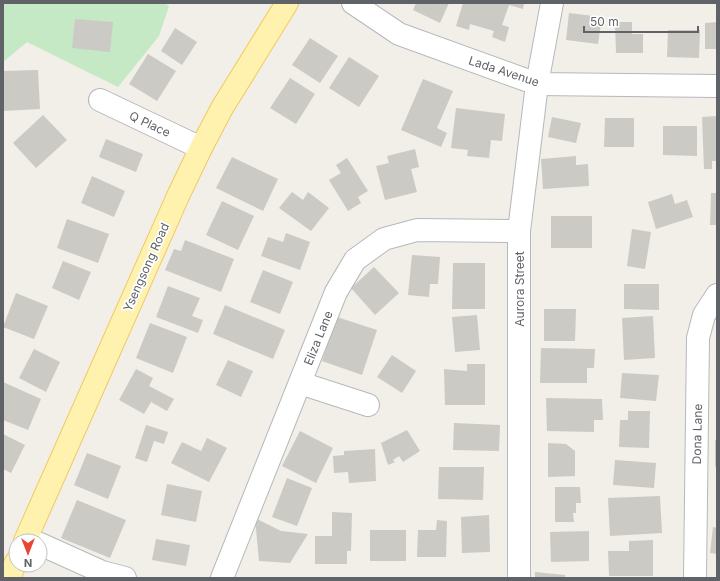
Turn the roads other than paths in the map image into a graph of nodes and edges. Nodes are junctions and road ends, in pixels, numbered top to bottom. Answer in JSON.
{"nodes":[{"id":1,"x":287,"y":3,"type":"edge"},
{"id":2,"x":353,"y":3,"type":"edge"},
{"id":3,"x":552,"y":3,"type":"edge"},
{"id":4,"x":537,"y":84,"type":"junction"},
{"id":5,"x":717,"y":86,"type":"edge"},
{"id":6,"x":100,"y":100,"type":"dead end"},
{"id":7,"x":201,"y":148,"type":"junction"},
{"id":8,"x":519,"y":231,"type":"junction"},
{"id":9,"x":717,"y":295,"type":"edge"},
{"id":10,"x":300,"y":383,"type":"junction"},
{"id":11,"x":368,"y":405,"type":"dead end"},
{"id":12,"x":34,"y":533,"type":"edge"},
{"id":13,"x":48,"y":548,"type":"edge"},
{"id":14,"x":124,"y":578,"type":"edge"},
{"id":15,"x":222,"y":578,"type":"edge"},
{"id":16,"x":519,"y":578,"type":"edge"},
{"id":17,"x":695,"y":578,"type":"edge"}],
"edges":[{"from":1,"to":7,"type":"main road","name":"Ysengsong Road"},
{"from":2,"to":4,"type":"street","name":"Lada Avenue"},
{"from":3,"to":4,"type":"street","name":"Aurora Street"},
{"from":4,"to":5,"type":"street","name":"Lada Avenue"},
{"from":4,"to":8,"type":"street","name":"Aurora Street"},
{"from":6,"to":7,"type":"street","name":"Q Place"},
{"from":7,"to":12,"type":"main road","name":"Ysengsong Road"},
{"from":8,"to":10,"type":"street","name":"Eliza Lane"},
{"from":8,"to":16,"type":"street","name":"Aurora Street"},
{"from":9,"to":17,"type":"street","name":"Dona Lane"},
{"from":10,"to":11,"type":"street"},
{"from":10,"to":15,"type":"street","name":"Eliza Lane"},
{"from":13,"to":14,"type":"street"}]}
